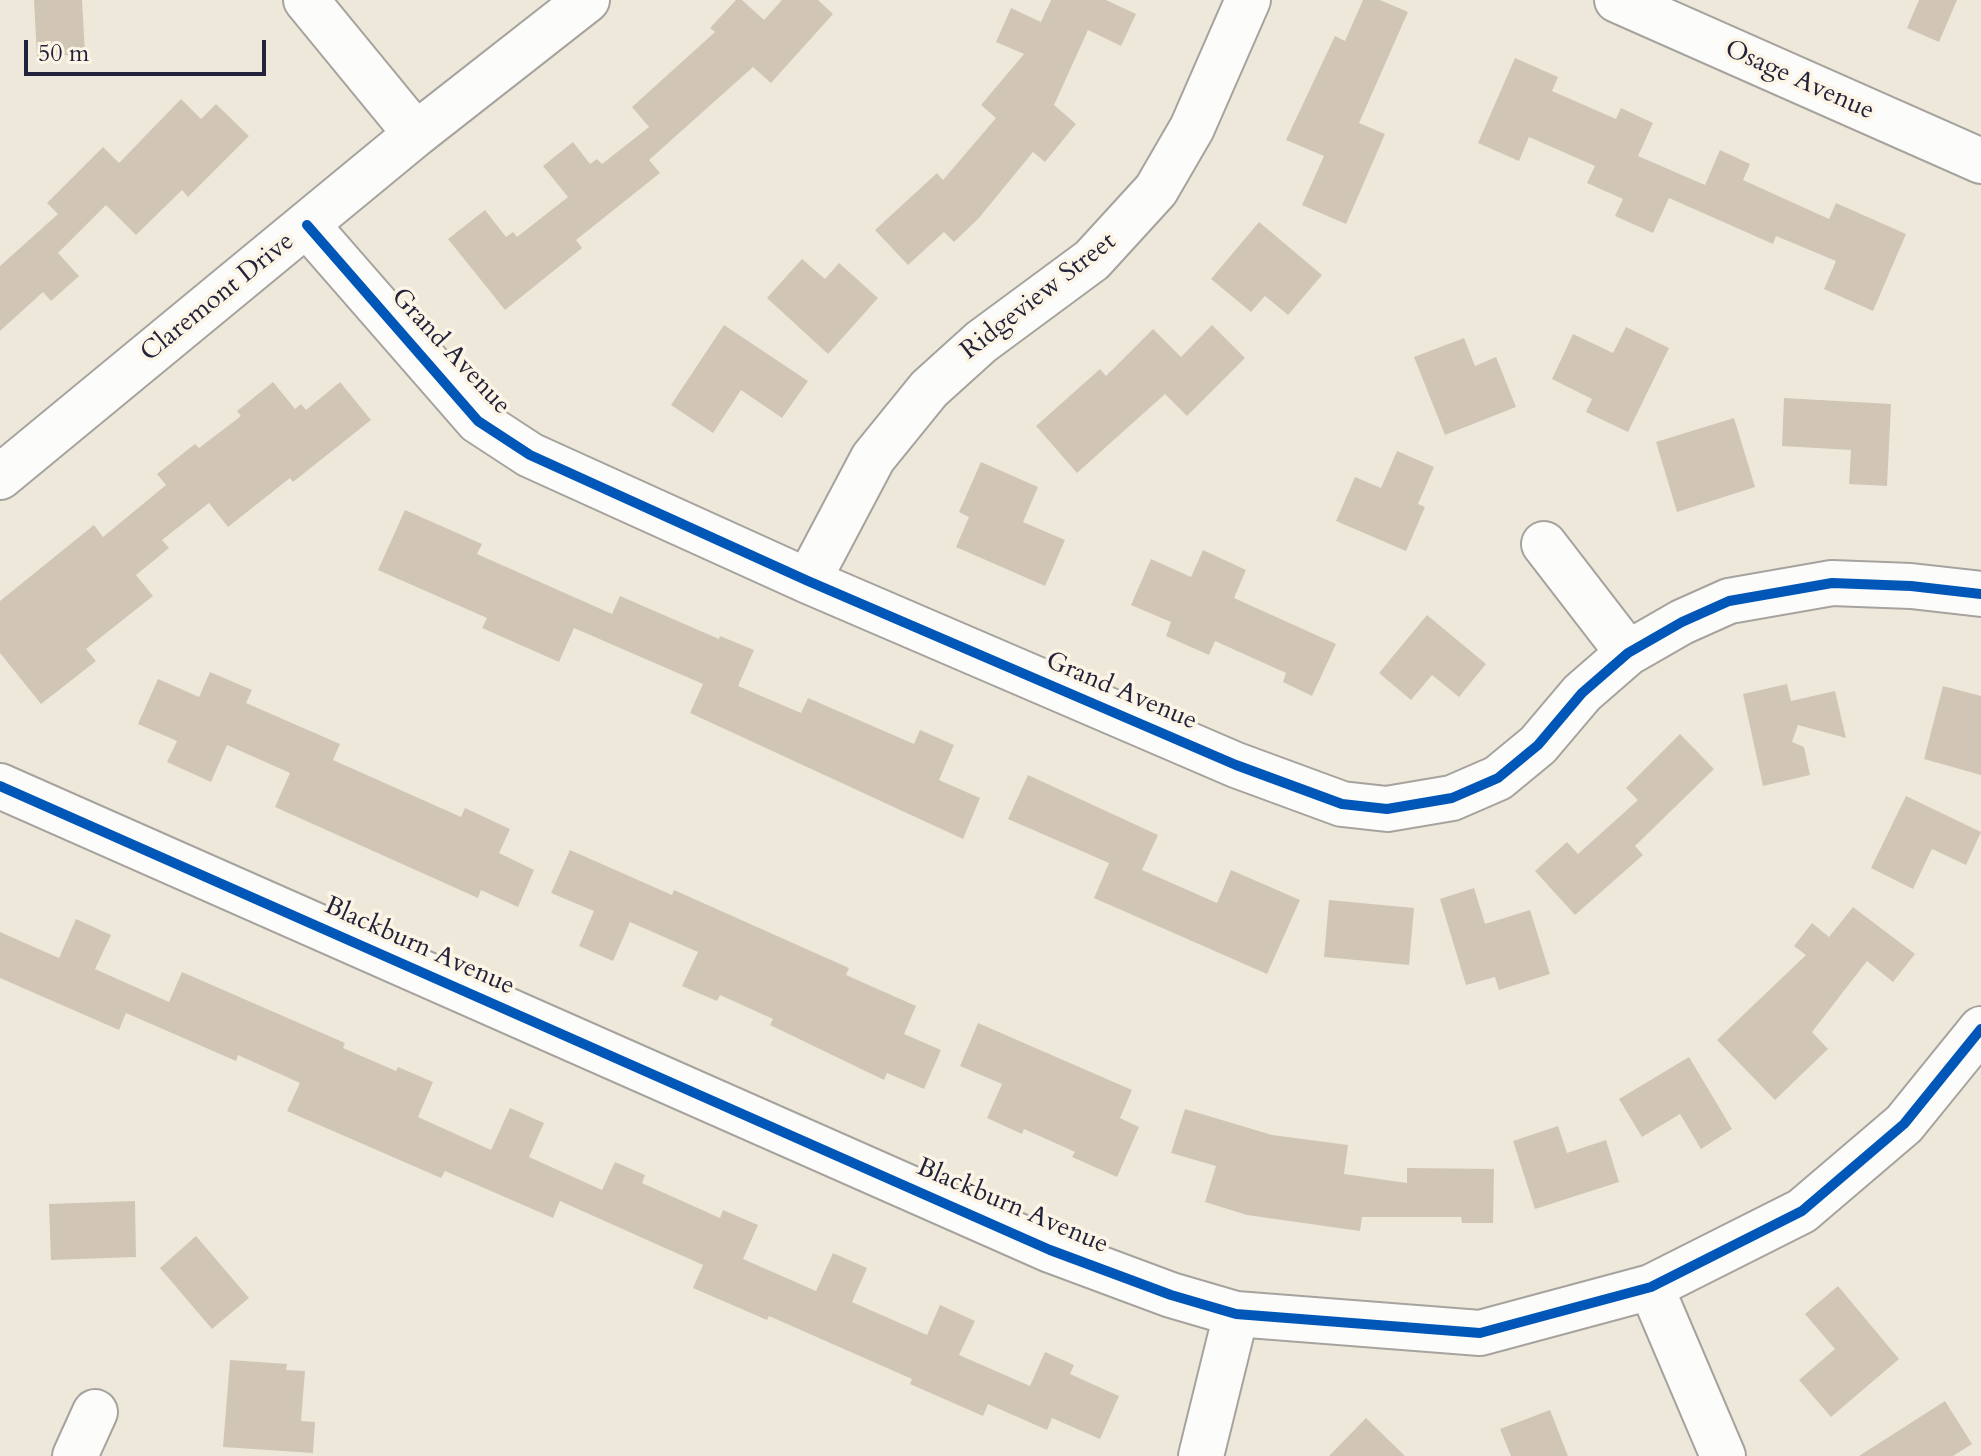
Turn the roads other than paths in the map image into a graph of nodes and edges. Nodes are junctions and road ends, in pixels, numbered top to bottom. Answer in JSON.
{"nodes":[{"id":1,"x":306,"y":0,"type":"edge"},
{"id":2,"x":587,"y":0,"type":"edge"},
{"id":3,"x":1248,"y":0,"type":"edge"},
{"id":4,"x":1617,"y":0,"type":"edge"},
{"id":5,"x":416,"y":134,"type":"junction"},
{"id":6,"x":1981,"y":161,"type":"edge"},
{"id":7,"x":307,"y":225,"type":"junction"},
{"id":8,"x":0,"y":477,"type":"edge"},
{"id":9,"x":1544,"y":544,"type":"dead end"},
{"id":10,"x":808,"y":581,"type":"junction"},
{"id":11,"x":1981,"y":594,"type":"edge"},
{"id":12,"x":1628,"y":653,"type":"junction"},
{"id":13,"x":0,"y":786,"type":"edge"},
{"id":14,"x":1981,"y":1029,"type":"edge"},
{"id":15,"x":1651,"y":1287,"type":"junction"},
{"id":16,"x":1236,"y":1314,"type":"junction"},
{"id":17,"x":95,"y":1412,"type":"dead end"},
{"id":18,"x":75,"y":1456,"type":"edge"},
{"id":19,"x":1201,"y":1456,"type":"edge"},
{"id":20,"x":1723,"y":1456,"type":"edge"}],
"edges":[{"from":1,"to":5,"type":"street"},
{"from":2,"to":5,"type":"street","name":"Claremont Drive"},
{"from":3,"to":10,"type":"street","name":"Ridgeview Street"},
{"from":4,"to":6,"type":"street","name":"Osage Avenue"},
{"from":5,"to":7,"type":"street","name":"Claremont Drive"},
{"from":7,"to":8,"type":"street","name":"Claremont Drive"},
{"from":7,"to":10,"type":"street","name":"Grand Avenue"},
{"from":9,"to":12,"type":"street"},
{"from":10,"to":12,"type":"street","name":"Grand Avenue"},
{"from":11,"to":12,"type":"street","name":"Grand Avenue"},
{"from":13,"to":16,"type":"street","name":"Blackburn Avenue"},
{"from":14,"to":15,"type":"street","name":"Blackburn Avenue"},
{"from":15,"to":16,"type":"street","name":"Blackburn Avenue"},
{"from":15,"to":20,"type":"street"},
{"from":16,"to":19,"type":"street"},
{"from":17,"to":18,"type":"street"}]}
